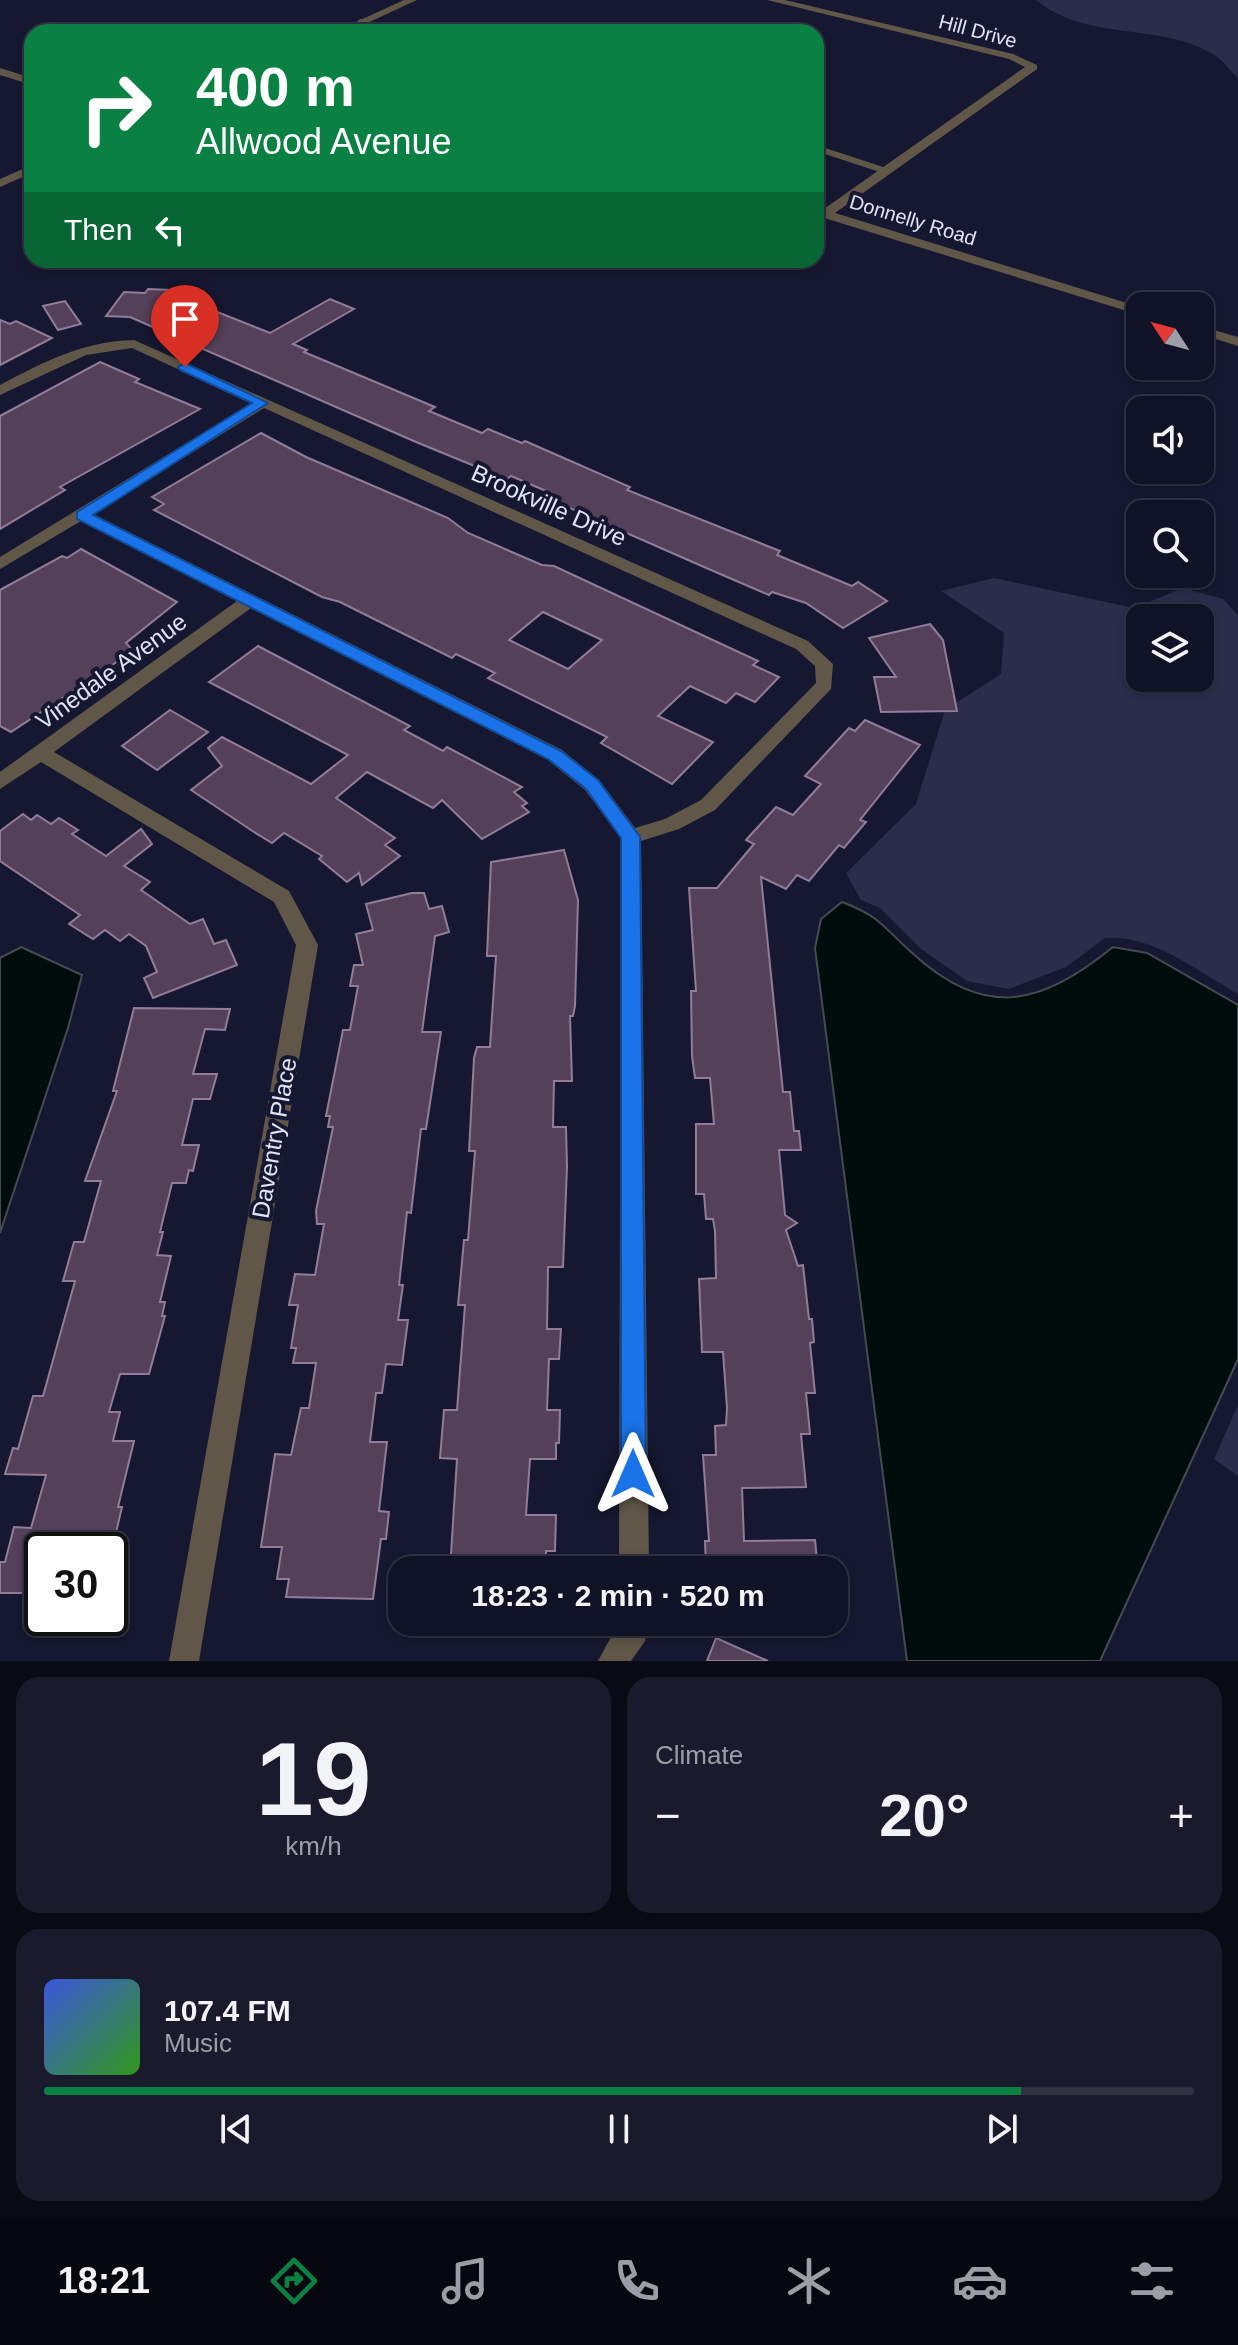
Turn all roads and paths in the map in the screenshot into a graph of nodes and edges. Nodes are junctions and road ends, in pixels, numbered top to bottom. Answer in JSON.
{"nodes":[{"id":1,"x":412,"y":0,"type":"edge"},
{"id":2,"x":772,"y":0,"type":"edge"},
{"id":3,"x":361,"y":22,"type":"junction"},
{"id":4,"x":357,"y":24,"type":"edge"},
{"id":5,"x":367,"y":24,"type":"edge"},
{"id":6,"x":1033,"y":67,"type":"joint"},
{"id":7,"x":0,"y":71,"type":"edge"},
{"id":8,"x":24,"y":79,"type":"edge"},
{"id":9,"x":824,"y":151,"type":"edge"},
{"id":10,"x":886,"y":171,"type":"junction"},
{"id":11,"x":24,"y":172,"type":"edge"},
{"id":12,"x":0,"y":183,"type":"edge"},
{"id":13,"x":1126,"y":307,"type":"edge"},
{"id":14,"x":1214,"y":334,"type":"edge"},
{"id":15,"x":1238,"y":342,"type":"edge"},
{"id":16,"x":0,"y":391,"type":"edge"},
{"id":17,"x":262,"y":403,"type":"junction"},
{"id":18,"x":82,"y":515,"type":"junction"},
{"id":19,"x":0,"y":564,"type":"edge"},
{"id":20,"x":251,"y":599,"type":"junction"},
{"id":21,"x":40,"y":753,"type":"junction"},
{"id":22,"x":0,"y":782,"type":"edge"},
{"id":23,"x":631,"y":837,"type":"junction"},
{"id":24,"x":634,"y":1556,"type":"edge"},
{"id":25,"x":630,"y":1636,"type":"edge"},
{"id":26,"x":184,"y":1661,"type":"edge"},
{"id":27,"x":613,"y":1661,"type":"edge"}],
"edges":[{"from":1,"to":3,"type":"street"},
{"from":2,"to":6,"type":"street","name":"Hill Drive"},
{"from":3,"to":4,"type":"street"},
{"from":3,"to":5,"type":"lane"},
{"from":6,"to":10,"type":"street","name":"Donnelly Road"},
{"from":7,"to":8,"type":"street"},
{"from":9,"to":10,"type":"lane"},
{"from":10,"to":13,"type":"street","name":"Donnelly Road"},
{"from":11,"to":12,"type":"street"},
{"from":14,"to":15,"type":"street"},
{"from":16,"to":17,"type":"street","name":"Brookville Drive"},
{"from":17,"to":18,"type":"street"},
{"from":17,"to":23,"type":"street","name":"Brookville Drive"},
{"from":18,"to":19,"type":"street"},
{"from":18,"to":20,"type":"street"},
{"from":20,"to":21,"type":"street","name":"Vinedale Avenue"},
{"from":20,"to":23,"type":"street"},
{"from":21,"to":22,"type":"street","name":"Vinedale Avenue"},
{"from":21,"to":26,"type":"street","name":"Daventry Place"},
{"from":23,"to":24,"type":"street"},
{"from":25,"to":27,"type":"street"}]}
